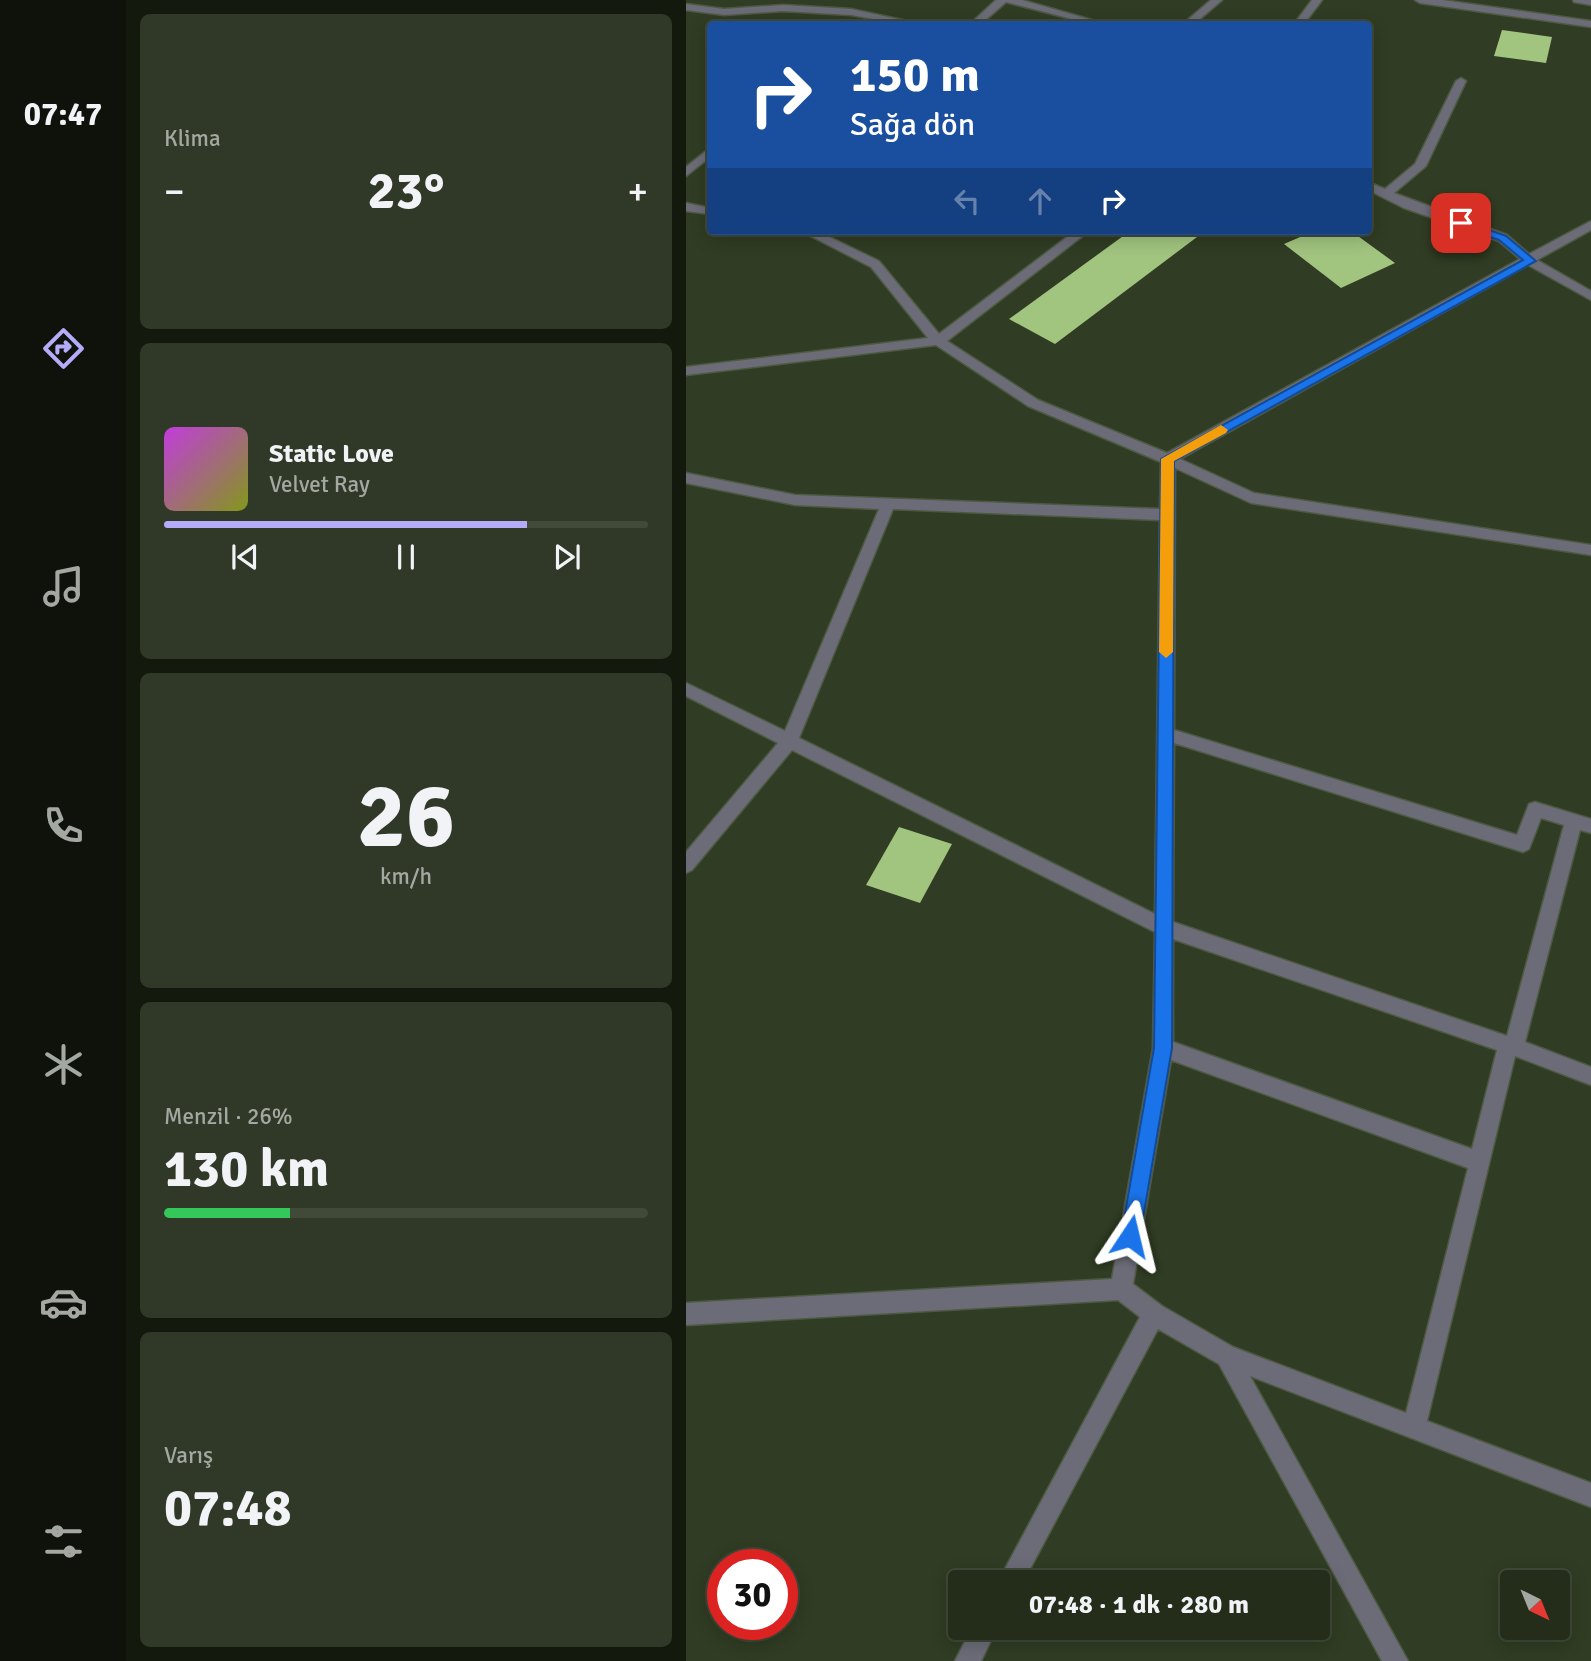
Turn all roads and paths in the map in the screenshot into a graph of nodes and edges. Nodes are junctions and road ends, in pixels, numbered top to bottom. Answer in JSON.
{"nodes":[{"id":1,"x":858,"y":0,"type":"edge"},
{"id":2,"x":1002,"y":0,"type":"edge"},
{"id":3,"x":1010,"y":0,"type":"edge"},
{"id":4,"x":1217,"y":0,"type":"edge"},
{"id":5,"x":1317,"y":0,"type":"edge"},
{"id":6,"x":1420,"y":0,"type":"edge"},
{"id":7,"x":1578,"y":0,"type":"edge"},
{"id":8,"x":1591,"y":2,"type":"edge"},
{"id":9,"x":686,"y":7,"type":"edge"},
{"id":10,"x":850,"y":12,"type":"junction"},
{"id":11,"x":843,"y":21,"type":"edge"},
{"id":12,"x":900,"y":21,"type":"edge"},
{"id":13,"x":978,"y":21,"type":"edge"},
{"id":14,"x":1090,"y":21,"type":"edge"},
{"id":15,"x":1192,"y":21,"type":"edge"},
{"id":16,"x":1301,"y":21,"type":"edge"},
{"id":17,"x":1591,"y":24,"type":"edge"},
{"id":18,"x":1461,"y":81,"type":"dead end"},
{"id":19,"x":707,"y":154,"type":"edge"},
{"id":20,"x":686,"y":173,"type":"edge"},
{"id":21,"x":1372,"y":187,"type":"edge"},
{"id":22,"x":1386,"y":194,"type":"junction"},
{"id":23,"x":686,"y":206,"type":"edge"},
{"id":24,"x":707,"y":210,"type":"edge"},
{"id":25,"x":1591,"y":225,"type":"edge"},
{"id":26,"x":815,"y":235,"type":"edge"},
{"id":27,"x":1078,"y":235,"type":"edge"},
{"id":28,"x":1530,"y":261,"type":"junction"},
{"id":29,"x":1591,"y":296,"type":"edge"},
{"id":30,"x":938,"y":341,"type":"junction"},
{"id":31,"x":686,"y":371,"type":"edge"},
{"id":32,"x":1168,"y":459,"type":"junction"},
{"id":33,"x":686,"y":478,"type":"edge"},
{"id":34,"x":888,"y":504,"type":"junction"},
{"id":35,"x":1167,"y":515,"type":"junction"},
{"id":36,"x":1591,"y":551,"type":"edge"},
{"id":37,"x":686,"y":688,"type":"edge"},
{"id":38,"x":1166,"y":734,"type":"junction"},
{"id":39,"x":790,"y":740,"type":"junction"},
{"id":40,"x":1582,"y":823,"type":"edge"},
{"id":41,"x":686,"y":865,"type":"edge"},
{"id":42,"x":1163,"y":927,"type":"junction"},
{"id":43,"x":1511,"y":1046,"type":"junction"},
{"id":44,"x":1163,"y":1048,"type":"junction"},
{"id":45,"x":1591,"y":1076,"type":"edge"},
{"id":46,"x":1479,"y":1162,"type":"junction"},
{"id":47,"x":1121,"y":1289,"type":"junction"},
{"id":48,"x":1154,"y":1314,"type":"junction"},
{"id":49,"x":688,"y":1316,"type":"edge"},
{"id":50,"x":1227,"y":1356,"type":"junction"},
{"id":51,"x":1414,"y":1428,"type":"junction"},
{"id":52,"x":1591,"y":1495,"type":"edge"},
{"id":53,"x":1016,"y":1570,"type":"edge"},
{"id":54,"x":978,"y":1640,"type":"edge"},
{"id":55,"x":967,"y":1661,"type":"edge"},
{"id":56,"x":1396,"y":1661,"type":"edge"}],
"edges":[{"from":1,"to":10,"type":"street"},
{"from":2,"to":13,"type":"street"},
{"from":3,"to":14,"type":"street"},
{"from":4,"to":15,"type":"street"},
{"from":5,"to":16,"type":"street"},
{"from":6,"to":17,"type":"street"},
{"from":7,"to":8,"type":"street"},
{"from":9,"to":10,"type":"street"},
{"from":10,"to":11,"type":"street"},
{"from":10,"to":12,"type":"street"},
{"from":18,"to":22,"type":"street"},
{"from":19,"to":20,"type":"street"},
{"from":21,"to":22,"type":"street"},
{"from":22,"to":28,"type":"street"},
{"from":23,"to":24,"type":"street"},
{"from":25,"to":28,"type":"street"},
{"from":26,"to":30,"type":"street"},
{"from":27,"to":30,"type":"street"},
{"from":28,"to":29,"type":"street"},
{"from":28,"to":32,"type":"street"},
{"from":30,"to":31,"type":"street"},
{"from":30,"to":32,"type":"street"},
{"from":32,"to":35,"type":"street"},
{"from":32,"to":36,"type":"street"},
{"from":33,"to":34,"type":"street"},
{"from":34,"to":35,"type":"street"},
{"from":34,"to":39,"type":"street"},
{"from":35,"to":38,"type":"street"},
{"from":37,"to":39,"type":"street"},
{"from":38,"to":40,"type":"street"},
{"from":38,"to":42,"type":"street"},
{"from":39,"to":41,"type":"street"},
{"from":39,"to":42,"type":"street"},
{"from":40,"to":43,"type":"street"},
{"from":42,"to":43,"type":"street"},
{"from":42,"to":44,"type":"street"},
{"from":43,"to":45,"type":"street"},
{"from":43,"to":46,"type":"street"},
{"from":44,"to":46,"type":"street"},
{"from":44,"to":47,"type":"street"},
{"from":46,"to":51,"type":"street"},
{"from":47,"to":48,"type":"street"},
{"from":47,"to":49,"type":"street"},
{"from":48,"to":50,"type":"street"},
{"from":48,"to":53,"type":"street"},
{"from":50,"to":51,"type":"street"},
{"from":50,"to":56,"type":"street"},
{"from":51,"to":52,"type":"street"},
{"from":54,"to":55,"type":"street"}]}
